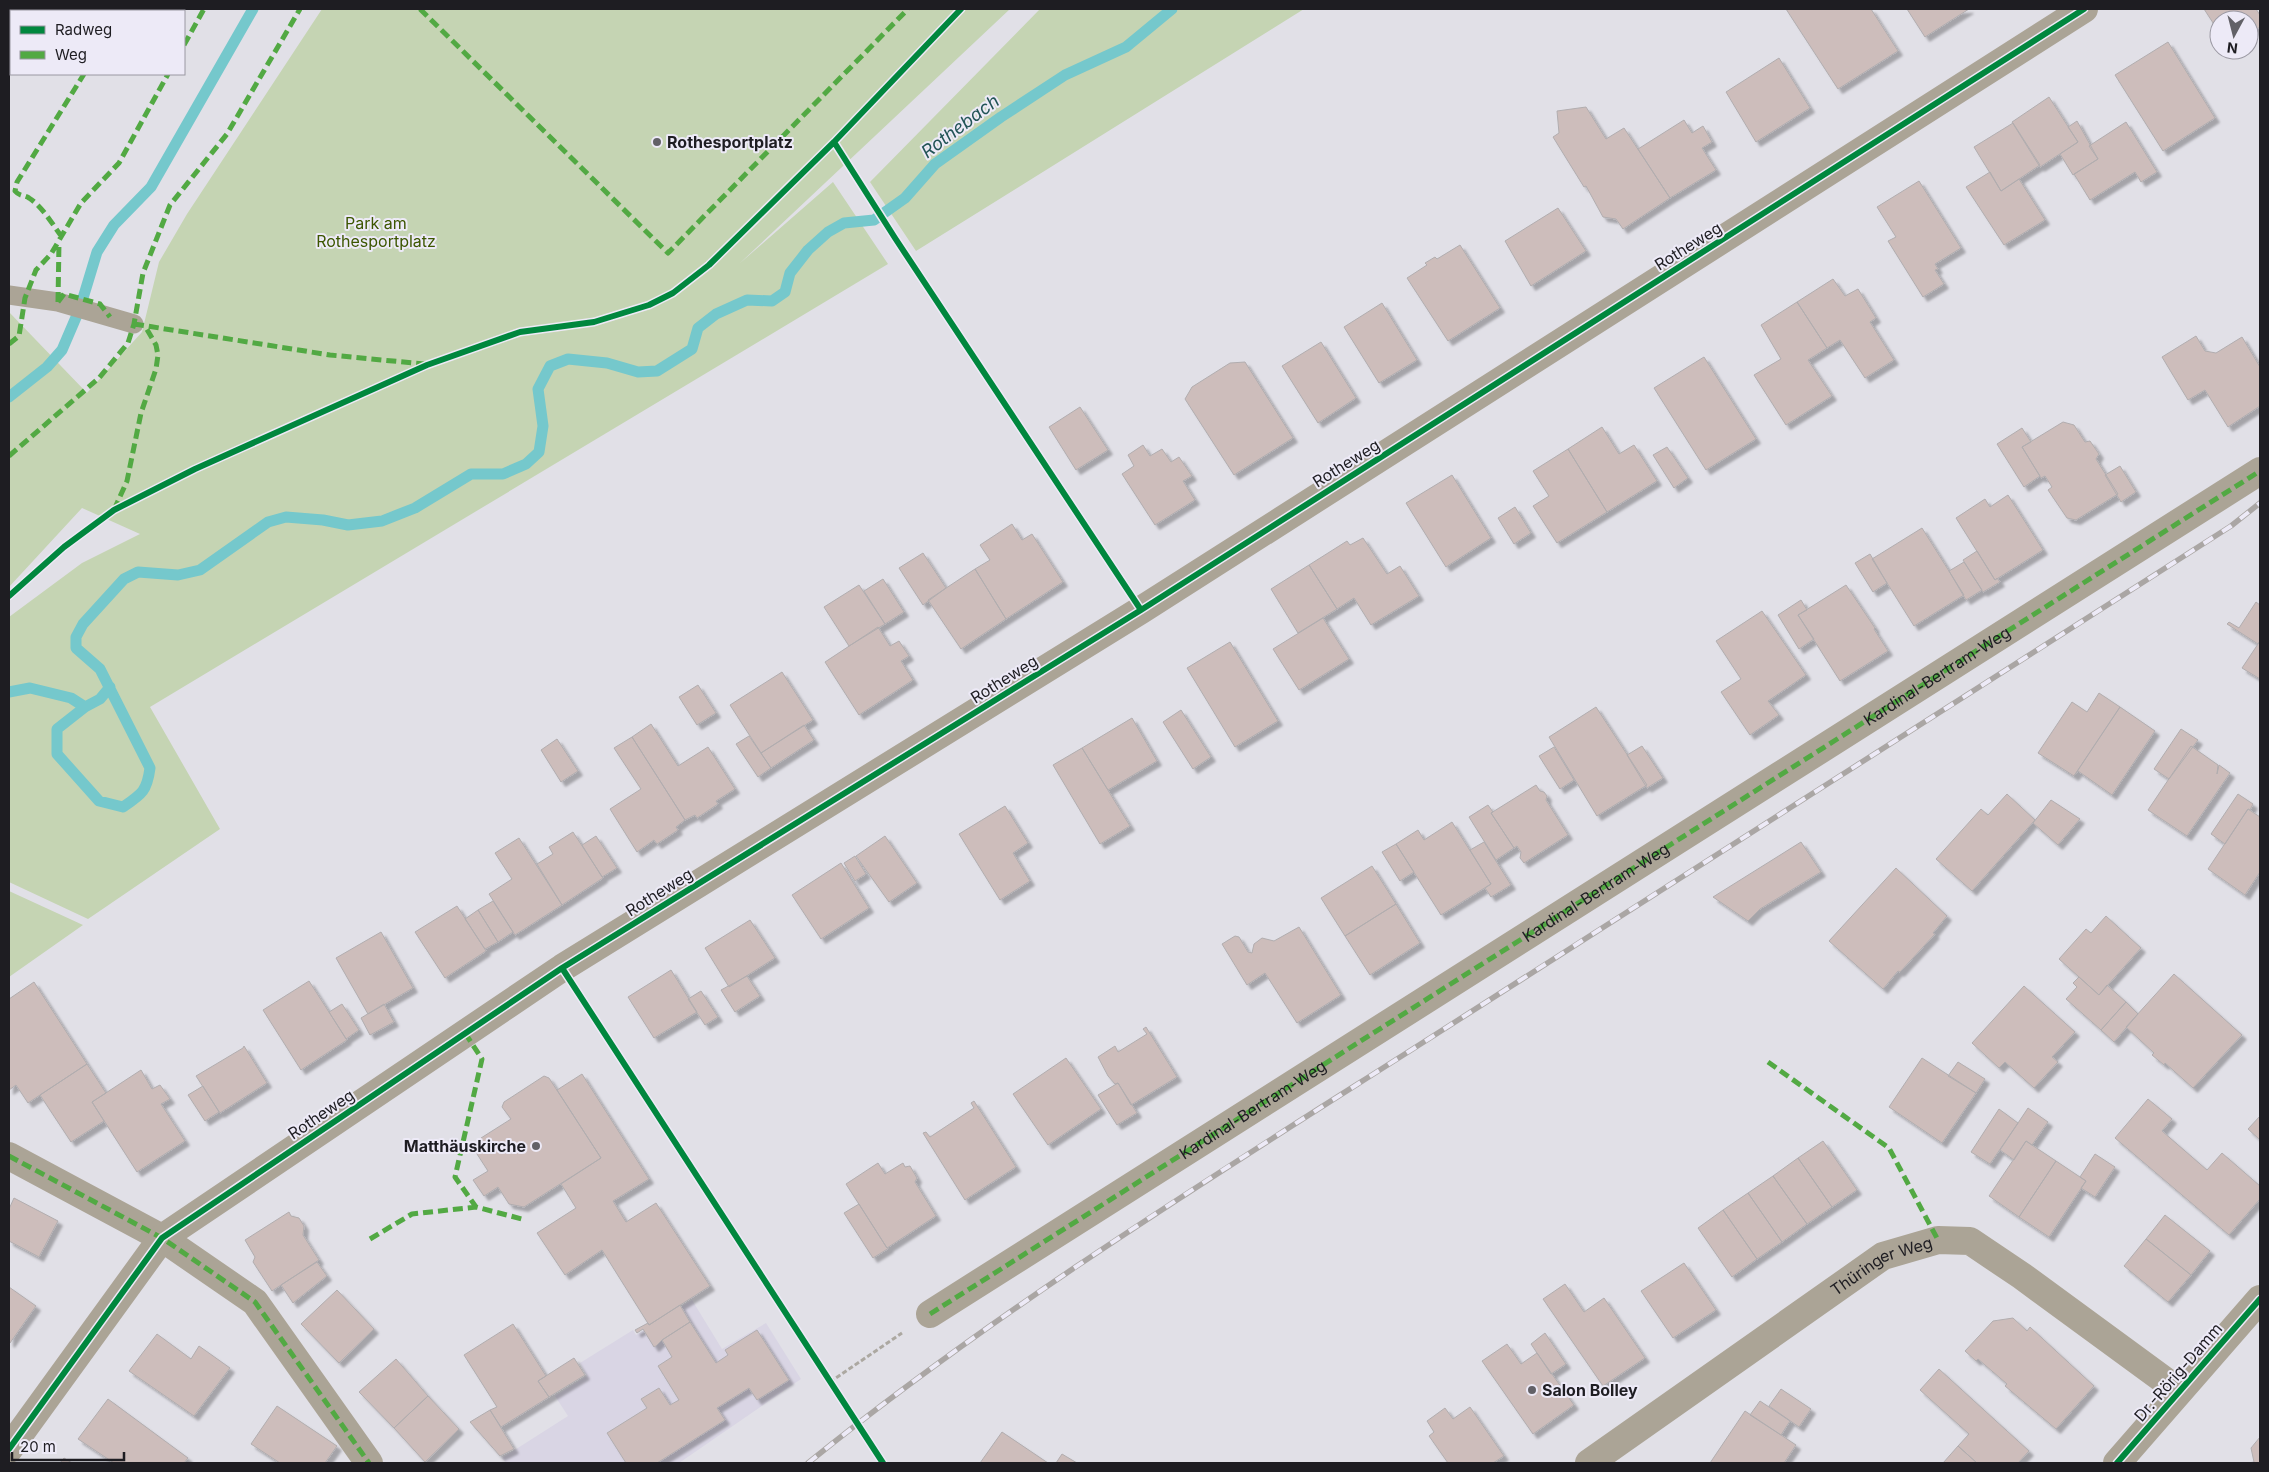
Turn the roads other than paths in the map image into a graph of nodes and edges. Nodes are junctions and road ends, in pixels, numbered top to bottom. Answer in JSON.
{"nodes":[{"id":1,"x":2084,"y":9,"type":"edge"},
{"id":2,"x":9,"y":295,"type":"edge"},
{"id":3,"x":134,"y":324,"type":"dead end"},
{"id":4,"x":2260,"y":471,"type":"edge"},
{"id":5,"x":9,"y":1156,"type":"edge"},
{"id":6,"x":162,"y":1238,"type":"junction"},
{"id":7,"x":2260,"y":1299,"type":"edge"},
{"id":8,"x":930,"y":1314,"type":"road end"},
{"id":9,"x":2179,"y":1391,"type":"junction"},
{"id":10,"x":9,"y":1449,"type":"edge"},
{"id":11,"x":369,"y":1463,"type":"edge"},
{"id":12,"x":1590,"y":1463,"type":"edge"},
{"id":13,"x":2117,"y":1463,"type":"edge"}],
"edges":[{"from":1,"to":6,"type":"street","name":"Rotheweg"},
{"from":2,"to":3,"type":"lane"},
{"from":4,"to":8,"type":"street","name":"Kardinal-Bertram-Weg"},
{"from":5,"to":6,"type":"street"},
{"from":6,"to":10,"type":"street","name":"Rotheweg"},
{"from":6,"to":11,"type":"street"},
{"from":7,"to":9,"type":"street","name":"Dr.-Rörig-Damm"},
{"from":9,"to":12,"type":"street","name":"Thüringer Weg"},
{"from":9,"to":13,"type":"street","name":"Dr.-Rörig-Damm"}]}
